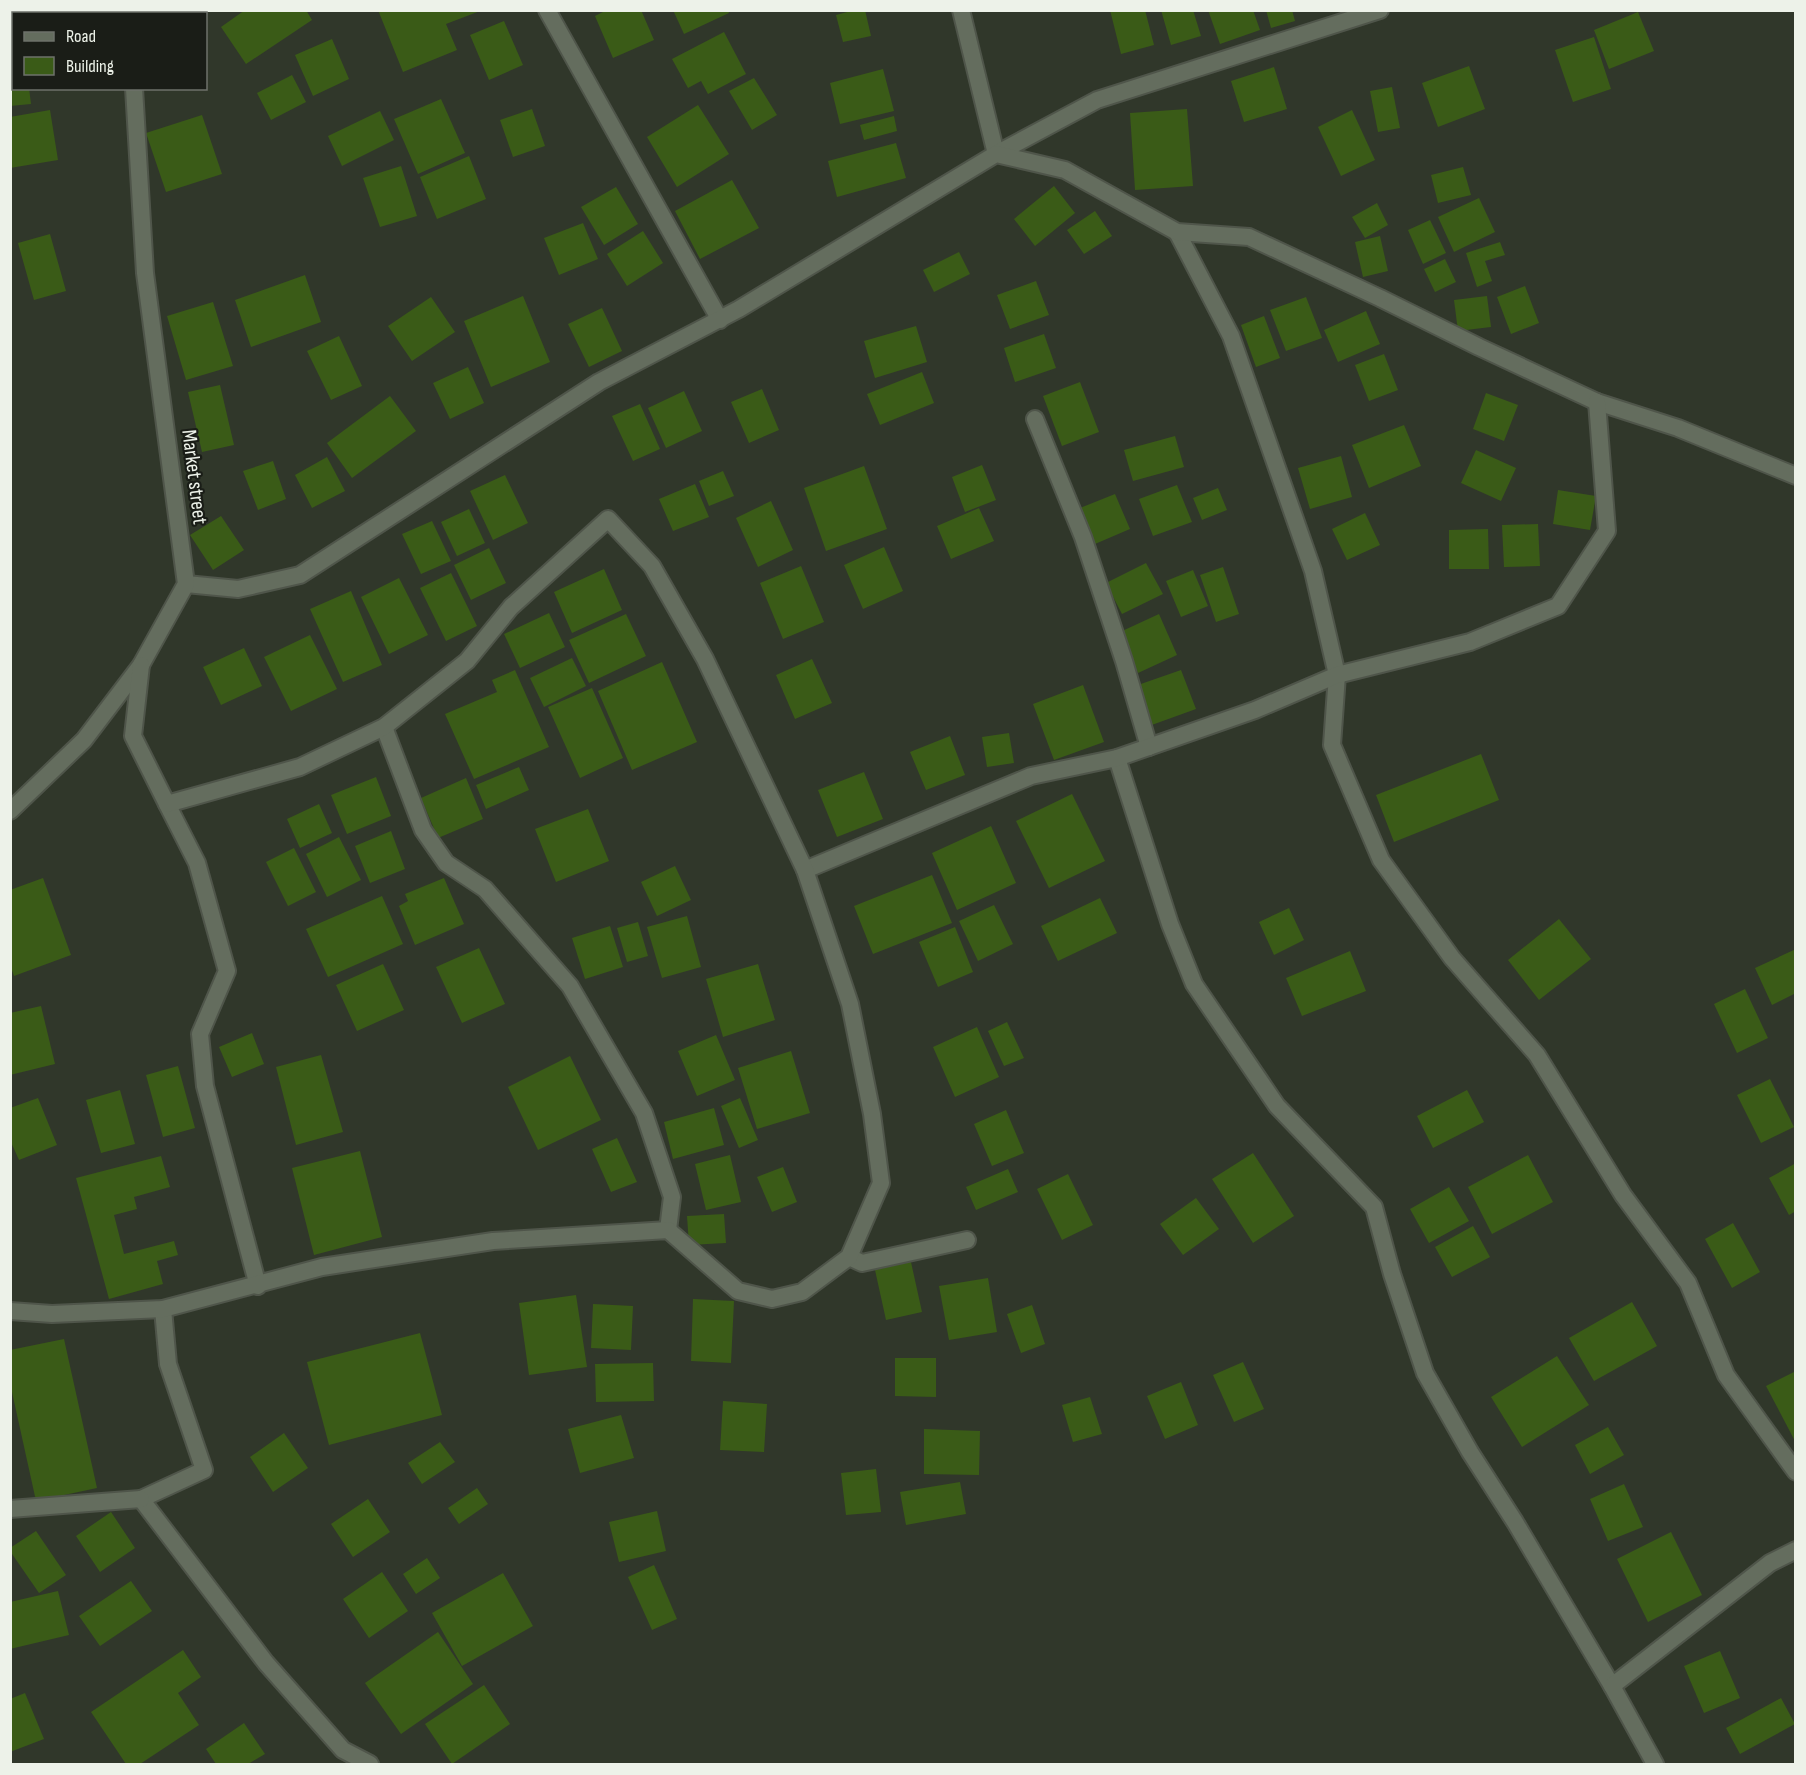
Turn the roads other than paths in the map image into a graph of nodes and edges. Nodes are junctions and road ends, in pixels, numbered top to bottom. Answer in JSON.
{"nodes":[{"id":1,"x":547,"y":10,"type":"edge"},
{"id":2,"x":961,"y":10,"type":"edge"},
{"id":3,"x":1380,"y":10,"type":"edge"},
{"id":4,"x":134,"y":90,"type":"edge"},
{"id":5,"x":996,"y":154,"type":"junction"},
{"id":6,"x":1177,"y":232,"type":"junction"},
{"id":7,"x":720,"y":320,"type":"junction"},
{"id":8,"x":1597,"y":402,"type":"junction"},
{"id":9,"x":1035,"y":419,"type":"dead end"},
{"id":10,"x":1796,"y":476,"type":"edge"},
{"id":11,"x":186,"y":584,"type":"junction"},
{"id":12,"x":141,"y":665,"type":"junction"},
{"id":13,"x":1337,"y":675,"type":"junction"},
{"id":14,"x":384,"y":727,"type":"junction"},
{"id":15,"x":1149,"y":747,"type":"junction"},
{"id":16,"x":1117,"y":758,"type":"junction"},
{"id":17,"x":167,"y":804,"type":"junction"},
{"id":18,"x":10,"y":811,"type":"edge"},
{"id":19,"x":805,"y":870,"type":"junction"},
{"id":20,"x":668,"y":1230,"type":"junction"},
{"id":21,"x":967,"y":1240,"type":"dead end"},
{"id":22,"x":849,"y":1257,"type":"junction"},
{"id":23,"x":258,"y":1286,"type":"junction"},
{"id":24,"x":163,"y":1309,"type":"junction"},
{"id":25,"x":10,"y":1311,"type":"edge"},
{"id":26,"x":1796,"y":1472,"type":"edge"},
{"id":27,"x":141,"y":1499,"type":"junction"},
{"id":28,"x":10,"y":1509,"type":"edge"},
{"id":29,"x":1796,"y":1550,"type":"edge"},
{"id":30,"x":1612,"y":1686,"type":"junction"},
{"id":31,"x":370,"y":1764,"type":"edge"},
{"id":32,"x":1654,"y":1764,"type":"edge"}],
"edges":[{"from":1,"to":7,"type":"street"},
{"from":2,"to":5,"type":"street"},
{"from":3,"to":5,"type":"street"},
{"from":4,"to":11,"type":"street","name":"Market street"},
{"from":5,"to":6,"type":"street"},
{"from":5,"to":7,"type":"street"},
{"from":6,"to":8,"type":"street"},
{"from":6,"to":13,"type":"street"},
{"from":7,"to":11,"type":"street"},
{"from":8,"to":10,"type":"street"},
{"from":8,"to":13,"type":"street"},
{"from":9,"to":15,"type":"street"},
{"from":11,"to":12,"type":"street"},
{"from":12,"to":17,"type":"street"},
{"from":12,"to":18,"type":"street"},
{"from":13,"to":15,"type":"street"},
{"from":13,"to":26,"type":"street"},
{"from":14,"to":17,"type":"street"},
{"from":14,"to":19,"type":"street"},
{"from":14,"to":20,"type":"street"},
{"from":15,"to":16,"type":"street"},
{"from":16,"to":19,"type":"street"},
{"from":16,"to":30,"type":"street"},
{"from":17,"to":23,"type":"street"},
{"from":19,"to":22,"type":"street"},
{"from":20,"to":22,"type":"street"},
{"from":20,"to":23,"type":"street"},
{"from":21,"to":22,"type":"street"},
{"from":23,"to":24,"type":"street"},
{"from":24,"to":25,"type":"street"},
{"from":24,"to":27,"type":"street"},
{"from":27,"to":28,"type":"street"},
{"from":27,"to":31,"type":"street"},
{"from":29,"to":30,"type":"street"},
{"from":30,"to":32,"type":"street"}]}
